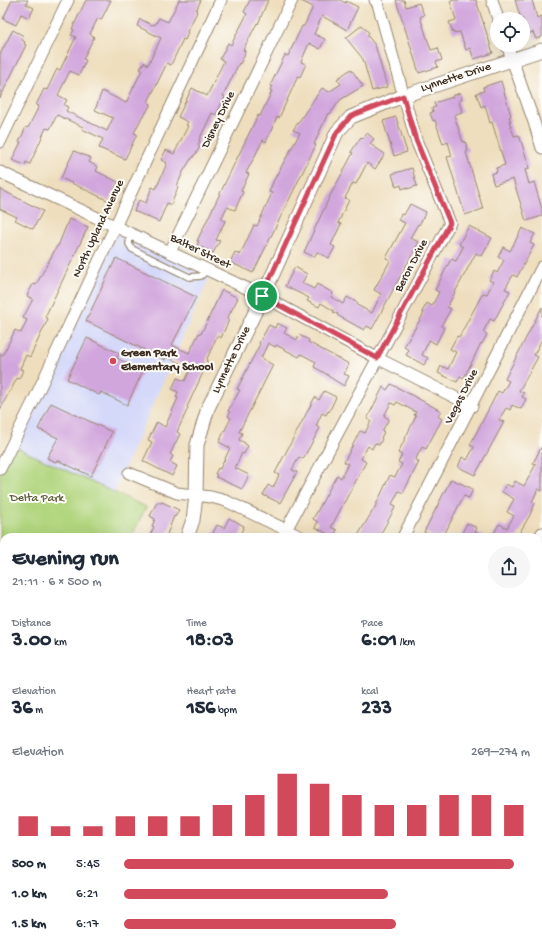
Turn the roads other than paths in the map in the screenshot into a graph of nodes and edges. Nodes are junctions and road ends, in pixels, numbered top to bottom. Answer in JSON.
{"nodes":[{"id":1,"x":68,"y":0,"type":"edge"},
{"id":2,"x":221,"y":0,"type":"edge"},
{"id":3,"x":292,"y":0,"type":"edge"},
{"id":4,"x":375,"y":0,"type":"edge"},
{"id":5,"x":492,"y":0,"type":"edge"},
{"id":6,"x":496,"y":12,"type":"edge"},
{"id":7,"x":542,"y":50,"type":"edge"},
{"id":8,"x":509,"y":52,"type":"edge"},
{"id":9,"x":512,"y":60,"type":"junction"},
{"id":10,"x":403,"y":96,"type":"junction"},
{"id":11,"x":0,"y":142,"type":"edge"},
{"id":12,"x":542,"y":148,"type":"edge"},
{"id":13,"x":0,"y":172,"type":"edge"},
{"id":14,"x":115,"y":226,"type":"junction"},
{"id":15,"x":130,"y":234,"type":"junction"},
{"id":16,"x":170,"y":252,"type":"junction"},
{"id":17,"x":542,"y":268,"type":"edge"},
{"id":18,"x":207,"y":270,"type":"junction"},
{"id":19,"x":262,"y":296,"type":"junction"},
{"id":20,"x":377,"y":358,"type":"junction"},
{"id":21,"x":472,"y":406,"type":"junction"},
{"id":22,"x":0,"y":469,"type":"edge"},
{"id":23,"x":129,"y":473,"type":"dead end"},
{"id":24,"x":196,"y":496,"type":"junction"},
{"id":25,"x":286,"y":530,"type":"junction"},
{"id":26,"x":188,"y":533,"type":"edge"},
{"id":27,"x":292,"y":533,"type":"edge"},
{"id":28,"x":405,"y":533,"type":"edge"}],
"edges":[{"from":1,"to":11,"type":"street"},
{"from":2,"to":14,"type":"street","name":"North Upland Avenue"},
{"from":3,"to":16,"type":"street","name":"Disney Drive"},
{"from":4,"to":10,"type":"street","name":"Beron Drive"},
{"from":5,"to":6,"type":"street"},
{"from":7,"to":9,"type":"street","name":"Lynnette Drive"},
{"from":8,"to":9,"type":"street"},
{"from":9,"to":10,"type":"street","name":"Lynnette Drive"},
{"from":9,"to":12,"type":"street"},
{"from":10,"to":19,"type":"street","name":"Lynnette Drive"},
{"from":10,"to":20,"type":"street","name":"Beron Drive"},
{"from":13,"to":14,"type":"street","name":"Balter Street"},
{"from":14,"to":15,"type":"street","name":"Balter Street"},
{"from":14,"to":22,"type":"street","name":"North Upland Avenue"},
{"from":15,"to":16,"type":"street","name":"Balter Street"},
{"from":15,"to":18,"type":"lane"},
{"from":16,"to":18,"type":"street","name":"Balter Street"},
{"from":17,"to":21,"type":"street","name":"Vegas Drive"},
{"from":18,"to":19,"type":"street","name":"Balter Street"},
{"from":19,"to":20,"type":"street","name":"Balter Street"},
{"from":19,"to":24,"type":"street","name":"Lynnette Drive"},
{"from":20,"to":21,"type":"street","name":"Balter Street"},
{"from":20,"to":25,"type":"street","name":"Beron Drive"},
{"from":21,"to":28,"type":"street","name":"Vegas Drive"},
{"from":23,"to":24,"type":"street"},
{"from":24,"to":25,"type":"street"},
{"from":24,"to":26,"type":"street","name":"Lynnette Drive"},
{"from":25,"to":27,"type":"street"}]}
